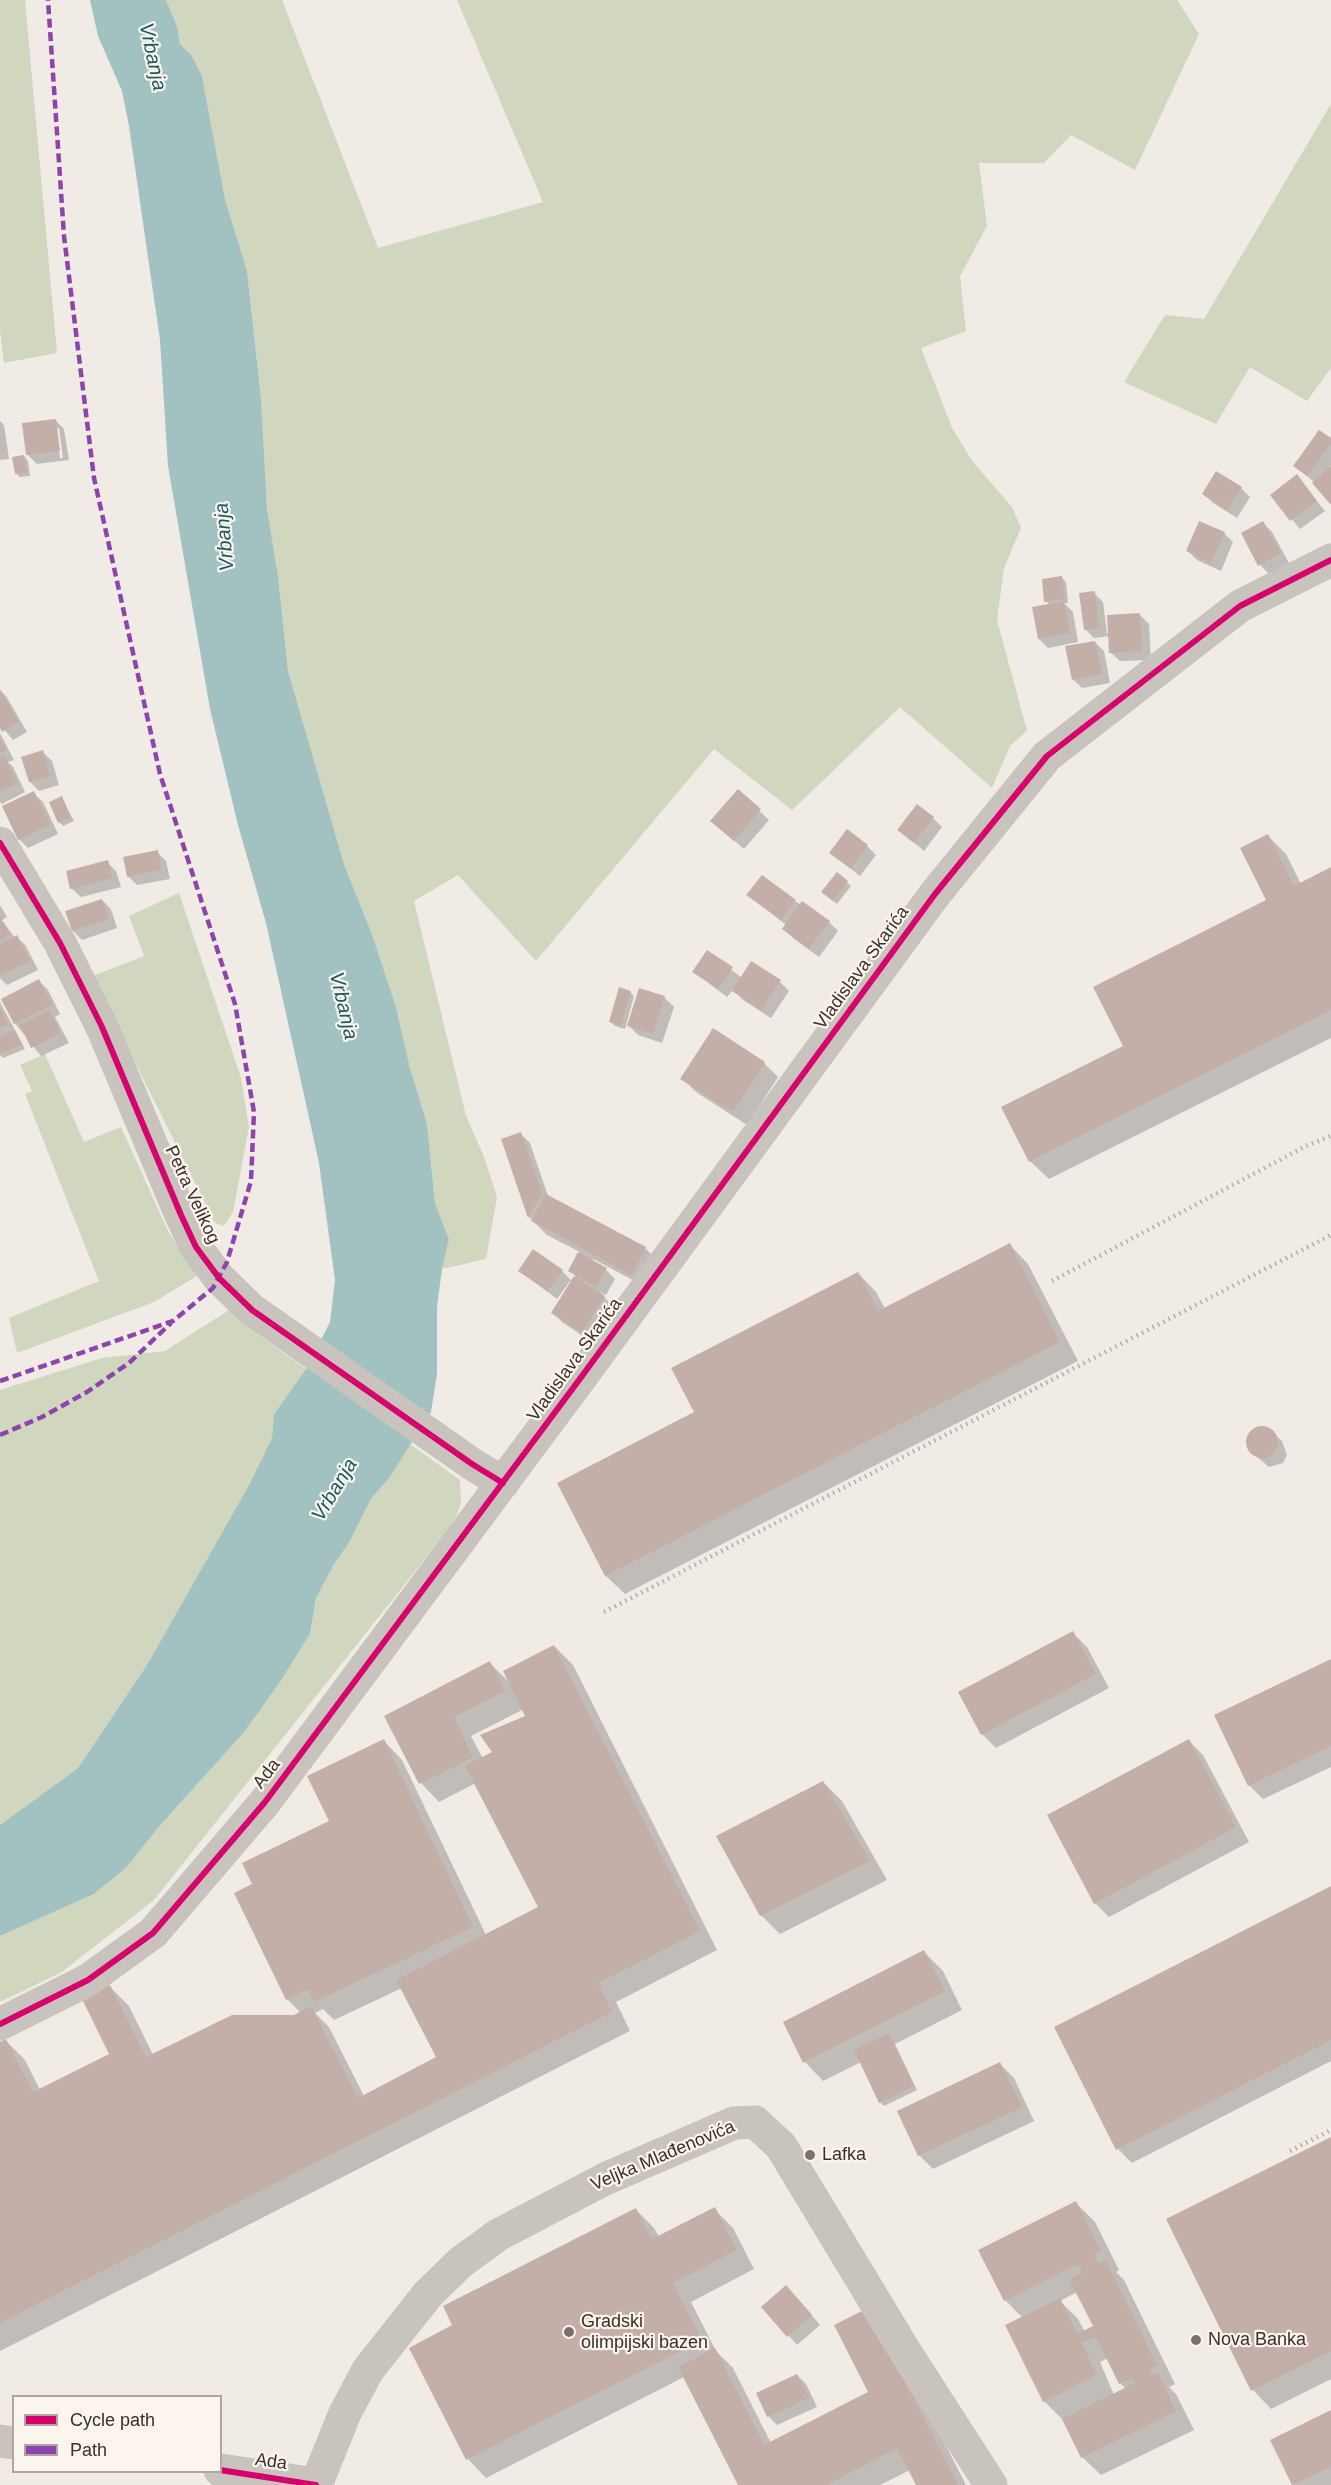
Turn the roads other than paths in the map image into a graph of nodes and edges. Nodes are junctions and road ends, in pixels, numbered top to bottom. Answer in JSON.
{"nodes":[{"id":1,"x":1331,"y":560,"type":"edge"},
{"id":2,"x":0,"y":843,"type":"edge"},
{"id":3,"x":503,"y":1483,"type":"junction"},
{"id":4,"x":0,"y":2024,"type":"edge"},
{"id":5,"x":222,"y":2470,"type":"edge"},
{"id":6,"x":316,"y":2484,"type":"edge"},
{"id":7,"x":991,"y":2485,"type":"edge"}],
"edges":[{"from":1,"to":3,"type":"street","name":"Vladislava Skarića"},
{"from":2,"to":3,"type":"street","name":"Petra Velikog"},
{"from":3,"to":4,"type":"street","name":"Ada"},
{"from":5,"to":6,"type":"street","name":"Ada"},
{"from":6,"to":7,"type":"street","name":"Veljka Mlađenovića"}]}
